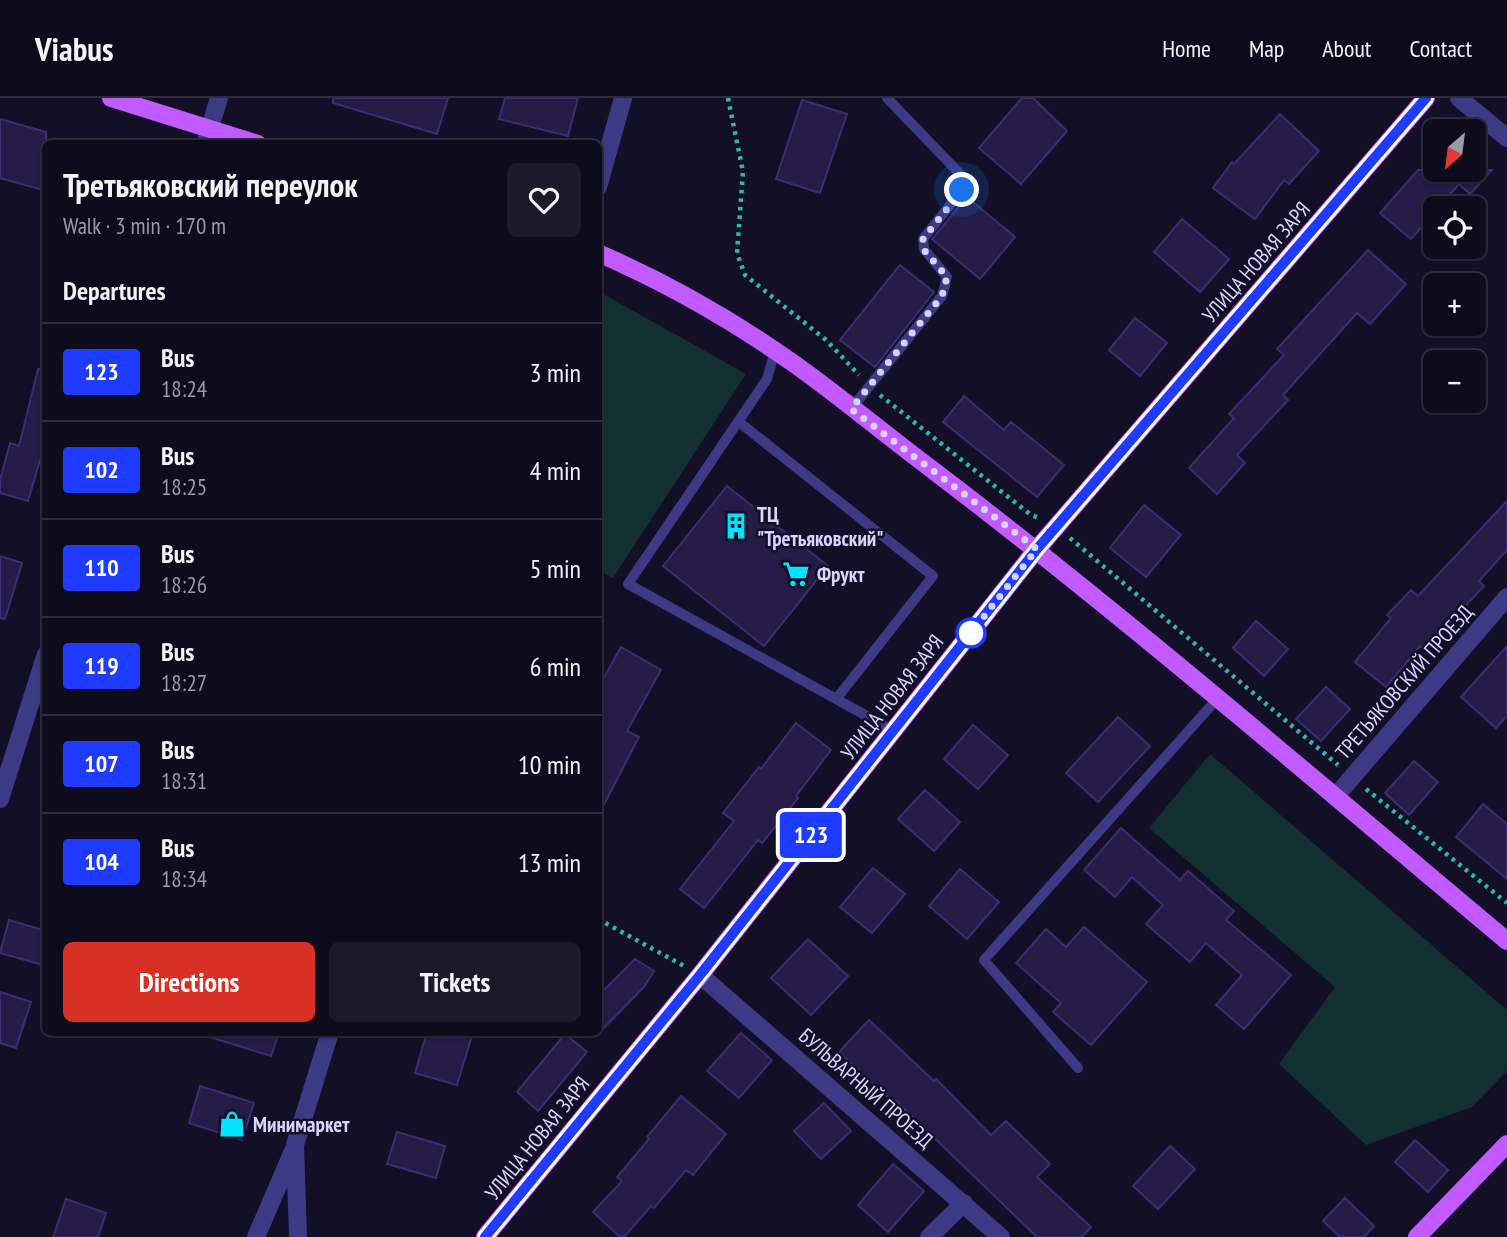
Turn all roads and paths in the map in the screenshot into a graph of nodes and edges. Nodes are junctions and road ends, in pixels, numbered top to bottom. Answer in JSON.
{"nodes":[{"id":1,"x":111,"y":98,"type":"edge"},
{"id":2,"x":219,"y":98,"type":"edge"},
{"id":3,"x":623,"y":98,"type":"edge"},
{"id":4,"x":727,"y":98,"type":"edge"},
{"id":5,"x":887,"y":98,"type":"edge"},
{"id":6,"x":1426,"y":98,"type":"edge"},
{"id":7,"x":1459,"y":98,"type":"edge"},
{"id":8,"x":207,"y":136,"type":"edge"},
{"id":9,"x":1507,"y":138,"type":"edge"},
{"id":10,"x":232,"y":140,"type":"edge"},
{"id":11,"x":602,"y":173,"type":"edge"},
{"id":12,"x":602,"y":255,"type":"edge"},
{"id":13,"x":775,"y":351,"type":"junction"},
{"id":14,"x":869,"y":386,"type":"junction"},
{"id":15,"x":851,"y":409,"type":"junction"},
{"id":16,"x":739,"y":422,"type":"junction"},
{"id":17,"x":1057,"y":526,"type":"junction"},
{"id":18,"x":1037,"y":549,"type":"junction"},
{"id":19,"x":1507,"y":597,"type":"edge"},
{"id":20,"x":42,"y":667,"type":"edge"},
{"id":21,"x":837,"y":698,"type":"junction"},
{"id":22,"x":1217,"y":699,"type":"junction"},
{"id":23,"x":894,"y":731,"type":"junction"},
{"id":24,"x":1352,"y":777,"type":"junction"},
{"id":25,"x":1335,"y":797,"type":"junction"},
{"id":26,"x":0,"y":799,"type":"edge"},
{"id":27,"x":1507,"y":903,"type":"edge"},
{"id":28,"x":602,"y":921,"type":"edge"},
{"id":29,"x":1507,"y":941,"type":"edge"},
{"id":30,"x":700,"y":975,"type":"junction"},
{"id":31,"x":329,"y":1036,"type":"edge"},
{"id":32,"x":1078,"y":1068,"type":"dead end"},
{"id":33,"x":1507,"y":1144,"type":"edge"},
{"id":34,"x":295,"y":1145,"type":"junction"},
{"id":35,"x":964,"y":1203,"type":"junction"},
{"id":36,"x":256,"y":1237,"type":"edge"},
{"id":37,"x":298,"y":1237,"type":"edge"},
{"id":38,"x":485,"y":1237,"type":"edge"},
{"id":39,"x":929,"y":1237,"type":"edge"},
{"id":40,"x":1001,"y":1237,"type":"edge"},
{"id":41,"x":1418,"y":1237,"type":"edge"}],
"edges":[{"from":1,"to":8,"type":"main road"},
{"from":2,"to":8,"type":"street"},
{"from":3,"to":11,"type":"street"},
{"from":4,"to":14,"type":"path"},
{"from":5,"to":14,"type":"lane"},
{"from":6,"to":17,"type":"main road","name":"УЛИЦА НОВАЯ ЗАРЯ"},
{"from":7,"to":9,"type":"street"},
{"from":8,"to":10,"type":"main road"},
{"from":12,"to":13,"type":"main road"},
{"from":13,"to":15,"type":"main road"},
{"from":13,"to":16,"type":"lane"},
{"from":14,"to":15,"type":"lane"},
{"from":14,"to":17,"type":"path"},
{"from":15,"to":18,"type":"main road"},
{"from":16,"to":21,"type":"lane"},
{"from":16,"to":21,"type":"lane"},
{"from":17,"to":18,"type":"main road","name":"УЛИЦА НОВАЯ ЗАРЯ"},
{"from":17,"to":24,"type":"path"},
{"from":18,"to":22,"type":"main road"},
{"from":18,"to":23,"type":"main road","name":"УЛИЦА НОВАЯ ЗАРЯ"},
{"from":19,"to":24,"type":"street","name":"ТРЕТЬЯКОВСКИЙ ПРОЕЗД"},
{"from":20,"to":26,"type":"street"},
{"from":21,"to":23,"type":"lane"},
{"from":22,"to":25,"type":"main road"},
{"from":22,"to":32,"type":"lane"},
{"from":23,"to":30,"type":"main road","name":"УЛИЦА НОВАЯ ЗАРЯ"},
{"from":24,"to":25,"type":"street","name":"ТРЕТЬЯКОВСКИЙ ПРОЕЗД"},
{"from":24,"to":27,"type":"path"},
{"from":25,"to":29,"type":"main road"},
{"from":28,"to":30,"type":"path"},
{"from":30,"to":35,"type":"street","name":"БУЛЬВАРНЫЙ ПРОЕЗД"},
{"from":30,"to":38,"type":"main road","name":"УЛИЦА НОВАЯ ЗАРЯ"},
{"from":31,"to":34,"type":"street"},
{"from":33,"to":41,"type":"main road"},
{"from":34,"to":36,"type":"street"},
{"from":34,"to":37,"type":"street"},
{"from":35,"to":39,"type":"street"},
{"from":35,"to":40,"type":"street","name":"БУЛЬВАРНЫЙ ПРОЕЗД"}]}
